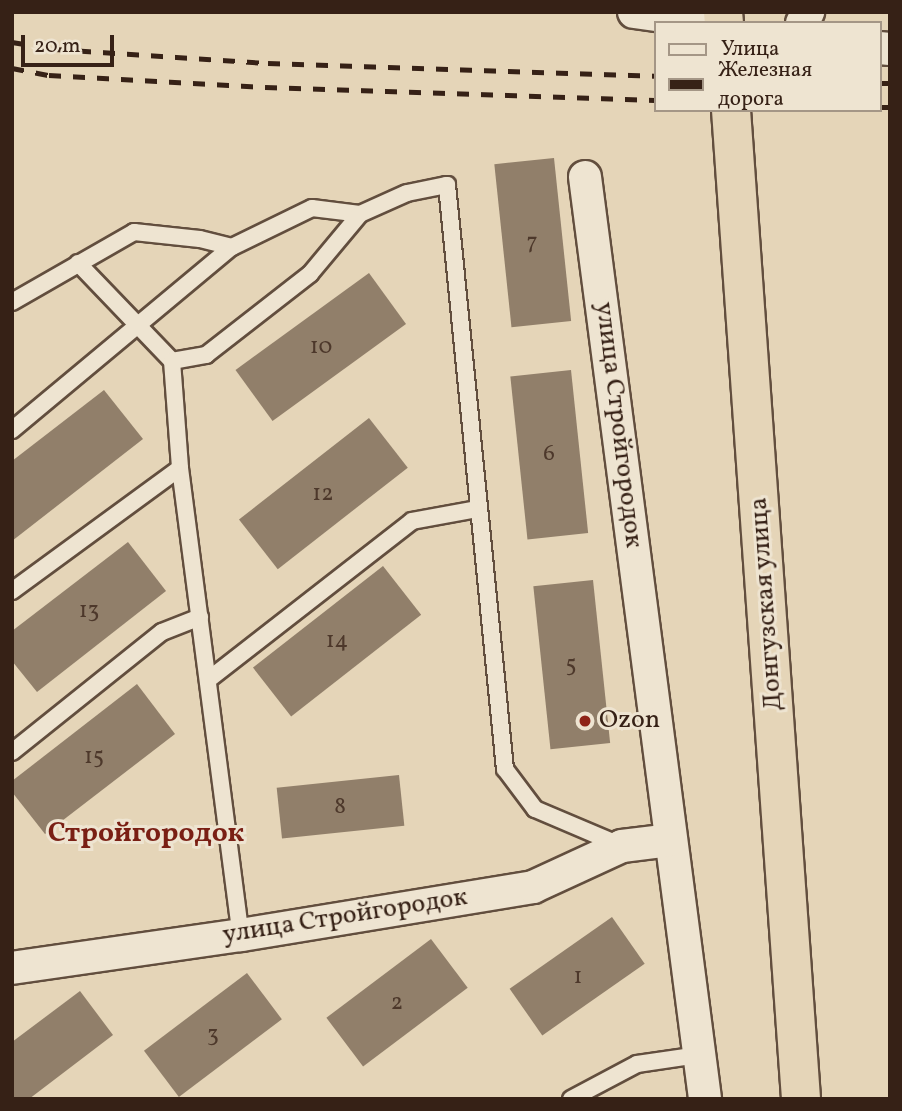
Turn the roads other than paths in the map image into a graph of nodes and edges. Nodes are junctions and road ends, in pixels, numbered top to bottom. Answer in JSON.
{"nodes":[{"id":1,"x":634,"y":12,"type":"edge"},
{"id":2,"x":698,"y":21,"type":"edge"},
{"id":3,"x":731,"y":112,"type":"edge"},
{"id":4,"x":585,"y":177,"type":"dead end"},
{"id":5,"x":360,"y":214,"type":"junction"},
{"id":6,"x":232,"y":247,"type":"junction"},
{"id":7,"x":78,"y":263,"type":"junction"},
{"id":8,"x":12,"y":302,"type":"edge"},
{"id":9,"x":138,"y":325,"type":"junction"},
{"id":10,"x":172,"y":361,"type":"junction"},
{"id":11,"x":12,"y":430,"type":"edge"},
{"id":12,"x":180,"y":468,"type":"junction"},
{"id":13,"x":477,"y":509,"type":"junction"},
{"id":14,"x":12,"y":591,"type":"edge"},
{"id":15,"x":200,"y":617,"type":"junction"},
{"id":16,"x":208,"y":680,"type":"junction"},
{"id":17,"x":12,"y":751,"type":"edge"},
{"id":18,"x":670,"y":840,"type":"junction"},
{"id":19,"x":622,"y":846,"type":"junction"},
{"id":20,"x":241,"y":935,"type":"junction"},
{"id":21,"x":12,"y":968,"type":"edge"},
{"id":22,"x":699,"y":1055,"type":"junction"},
{"id":23,"x":571,"y":1099,"type":"edge"},
{"id":24,"x":705,"y":1099,"type":"edge"},
{"id":25,"x":801,"y":1099,"type":"edge"}],
"edges":[{"from":1,"to":2,"type":"street"},
{"from":3,"to":25,"type":"highway","name":"Донгузская улица"},
{"from":4,"to":18,"type":"street","name":"улица Стройгородок"},
{"from":5,"to":6,"type":"lane"},
{"from":5,"to":10,"type":"lane"},
{"from":5,"to":13,"type":"lane"},
{"from":6,"to":7,"type":"lane"},
{"from":6,"to":9,"type":"lane"},
{"from":7,"to":8,"type":"lane"},
{"from":7,"to":9,"type":"lane"},
{"from":9,"to":10,"type":"lane"},
{"from":9,"to":11,"type":"lane"},
{"from":10,"to":12,"type":"lane"},
{"from":12,"to":14,"type":"lane"},
{"from":12,"to":15,"type":"lane"},
{"from":13,"to":16,"type":"lane"},
{"from":13,"to":19,"type":"lane"},
{"from":15,"to":16,"type":"lane"},
{"from":15,"to":17,"type":"lane"},
{"from":16,"to":20,"type":"lane"},
{"from":18,"to":19,"type":"street","name":"улица Стройгородок"},
{"from":18,"to":22,"type":"street","name":"улица Стройгородок"},
{"from":19,"to":20,"type":"street","name":"улица Стройгородок"},
{"from":20,"to":21,"type":"street","name":"улица Стройгородок"},
{"from":22,"to":23,"type":"lane"},
{"from":22,"to":24,"type":"street","name":"улица Стройгородок"}]}
